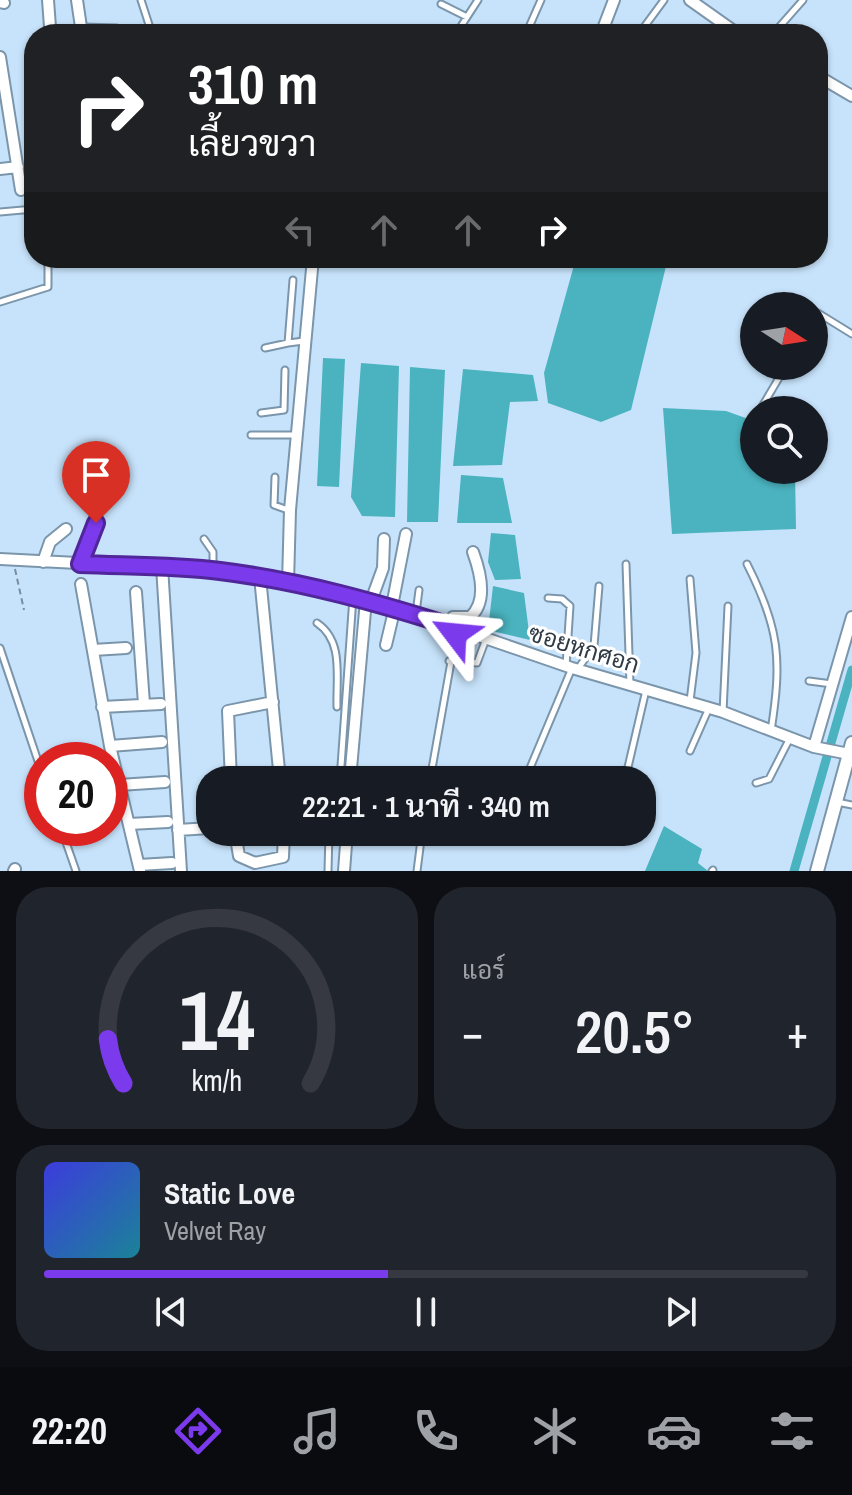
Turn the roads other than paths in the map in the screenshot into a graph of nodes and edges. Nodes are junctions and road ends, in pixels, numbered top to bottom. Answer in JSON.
{"nodes":[{"id":1,"x":48,"y":0,"type":"edge"},
{"id":2,"x":77,"y":0,"type":"edge"},
{"id":3,"x":141,"y":0,"type":"edge"},
{"id":4,"x":478,"y":0,"type":"edge"},
{"id":5,"x":541,"y":0,"type":"edge"},
{"id":6,"x":614,"y":0,"type":"edge"},
{"id":7,"x":664,"y":0,"type":"edge"},
{"id":8,"x":690,"y":0,"type":"edge"},
{"id":9,"x":803,"y":0,"type":"edge"},
{"id":10,"x":441,"y":4,"type":"dead end"},
{"id":11,"x":467,"y":17,"type":"junction"},
{"id":12,"x":50,"y":24,"type":"edge"},
{"id":13,"x":80,"y":24,"type":"edge"},
{"id":14,"x":149,"y":24,"type":"edge"},
{"id":15,"x":462,"y":24,"type":"edge"},
{"id":16,"x":530,"y":24,"type":"edge"},
{"id":17,"x":605,"y":24,"type":"edge"},
{"id":18,"x":646,"y":24,"type":"edge"},
{"id":19,"x":724,"y":24,"type":"edge"},
{"id":20,"x":782,"y":24,"type":"edge"},
{"id":21,"x":0,"y":57,"type":"edge"},
{"id":22,"x":828,"y":82,"type":"edge"},
{"id":23,"x":852,"y":96,"type":"edge"},
{"id":24,"x":18,"y":167,"type":"junction"},
{"id":25,"x":0,"y":169,"type":"edge"},
{"id":26,"x":21,"y":190,"type":"dead end"},
{"id":27,"x":24,"y":210,"type":"edge"},
{"id":28,"x":0,"y":212,"type":"edge"},
{"id":29,"x":48,"y":268,"type":"edge"},
{"id":30,"x":312,"y":268,"type":"edge"},
{"id":31,"x":293,"y":280,"type":"dead end"},
{"id":32,"x":0,"y":302,"type":"edge"},
{"id":33,"x":828,"y":319,"type":"edge"},
{"id":34,"x":852,"y":334,"type":"edge"},
{"id":35,"x":304,"y":341,"type":"junction"},
{"id":36,"x":288,"y":343,"type":"junction"},
{"id":37,"x":265,"y":348,"type":"dead end"},
{"id":38,"x":285,"y":370,"type":"dead end"},
{"id":39,"x":286,"y":399,"type":"junction"},
{"id":40,"x":300,"y":400,"type":"junction"},
{"id":41,"x":261,"y":413,"type":"dead end"},
{"id":42,"x":251,"y":435,"type":"dead end"},
{"id":43,"x":297,"y":435,"type":"junction"},
{"id":44,"x":275,"y":477,"type":"dead end"},
{"id":45,"x":290,"y":510,"type":"junction"},
{"id":46,"x":96,"y":523,"type":"dead end"},
{"id":47,"x":66,"y":529,"type":"dead end"},
{"id":48,"x":406,"y":534,"type":"dead end"},
{"id":49,"x":204,"y":539,"type":"dead end"},
{"id":50,"x":384,"y":539,"type":"dead end"},
{"id":51,"x":473,"y":552,"type":"dead end"},
{"id":52,"x":0,"y":559,"type":"edge"},
{"id":53,"x":43,"y":562,"type":"junction"},
{"id":54,"x":80,"y":564,"type":"junction"},
{"id":55,"x":626,"y":564,"type":"dead end"},
{"id":56,"x":747,"y":564,"type":"dead end"},
{"id":57,"x":213,"y":570,"type":"junction"},
{"id":58,"x":163,"y":573,"type":"junction"},
{"id":59,"x":690,"y":579,"type":"dead end"},
{"id":60,"x":288,"y":583,"type":"junction"},
{"id":61,"x":81,"y":584,"type":"dead end"},
{"id":62,"x":260,"y":584,"type":"junction"},
{"id":63,"x":599,"y":586,"type":"dead end"},
{"id":64,"x":419,"y":590,"type":"dead end"},
{"id":65,"x":136,"y":592,"type":"dead end"},
{"id":66,"x":548,"y":598,"type":"dead end"},
{"id":67,"x":363,"y":606,"type":"junction"},
{"id":68,"x":728,"y":606,"type":"dead end"},
{"id":69,"x":393,"y":612,"type":"junction"},
{"id":70,"x":416,"y":614,"type":"junction"},
{"id":71,"x":852,"y":617,"type":"edge"},
{"id":72,"x":317,"y":623,"type":"dead end"},
{"id":73,"x":454,"y":629,"type":"junction"},
{"id":74,"x":485,"y":642,"type":"junction"},
{"id":75,"x":335,"y":643,"type":"junction"},
{"id":76,"x":350,"y":644,"type":"junction"},
{"id":77,"x":386,"y":645,"type":"dead end"},
{"id":78,"x":0,"y":648,"type":"edge"},
{"id":79,"x":126,"y":648,"type":"dead end"},
{"id":80,"x":93,"y":650,"type":"junction"},
{"id":81,"x":449,"y":661,"type":"junction"},
{"id":82,"x":571,"y":669,"type":"junction"},
{"id":83,"x":809,"y":681,"type":"dead end"},
{"id":84,"x":834,"y":684,"type":"junction"},
{"id":85,"x":630,"y":685,"type":"junction"},
{"id":86,"x":646,"y":689,"type":"junction"},
{"id":87,"x":273,"y":702,"type":"junction"},
{"id":88,"x":690,"y":702,"type":"junction"},
{"id":89,"x":144,"y":704,"type":"junction"},
{"id":90,"x":161,"y":704,"type":"dead end"},
{"id":91,"x":102,"y":707,"type":"junction"},
{"id":92,"x":337,"y":707,"type":"dead end"},
{"id":93,"x":709,"y":708,"type":"junction"},
{"id":94,"x":723,"y":712,"type":"junction"},
{"id":95,"x":771,"y":731,"type":"junction"},
{"id":96,"x":791,"y":737,"type":"junction"},
{"id":97,"x":32,"y":742,"type":"edge"},
{"id":98,"x":109,"y":742,"type":"edge"},
{"id":99,"x":162,"y":742,"type":"dead end"},
{"id":100,"x":128,"y":745,"type":"edge"},
{"id":101,"x":818,"y":748,"type":"junction"},
{"id":102,"x":847,"y":750,"type":"edge"},
{"id":103,"x":690,"y":751,"type":"dead end"},
{"id":104,"x":230,"y":766,"type":"edge"},
{"id":105,"x":279,"y":766,"type":"edge"},
{"id":106,"x":341,"y":766,"type":"edge"},
{"id":107,"x":351,"y":766,"type":"edge"},
{"id":108,"x":432,"y":766,"type":"edge"},
{"id":109,"x":531,"y":766,"type":"edge"},
{"id":110,"x":628,"y":766,"type":"edge"},
{"id":111,"x":847,"y":780,"type":"edge"},
{"id":112,"x":165,"y":782,"type":"dead end"},
{"id":113,"x":756,"y":783,"type":"dead end"},
{"id":114,"x":128,"y":784,"type":"edge"},
{"id":115,"x":836,"y":802,"type":"junction"},
{"id":116,"x":852,"y":805,"type":"edge"},
{"id":117,"x":128,"y":820,"type":"edge"},
{"id":118,"x":168,"y":822,"type":"dead end"},
{"id":119,"x":129,"y":824,"type":"junction"},
{"id":120,"x":196,"y":829,"type":"edge"},
{"id":121,"x":178,"y":830,"type":"junction"},
{"id":122,"x":67,"y":846,"type":"edge"},
{"id":123,"x":237,"y":846,"type":"edge"},
{"id":124,"x":283,"y":846,"type":"edge"},
{"id":125,"x":329,"y":846,"type":"edge"},
{"id":126,"x":346,"y":846,"type":"edge"},
{"id":127,"x":420,"y":846,"type":"edge"},
{"id":128,"x":177,"y":867,"type":"edge"},
{"id":129,"x":139,"y":868,"type":"edge"},
{"id":130,"x":76,"y":871,"type":"edge"},
{"id":131,"x":328,"y":871,"type":"edge"},
{"id":132,"x":344,"y":871,"type":"edge"},
{"id":133,"x":417,"y":871,"type":"edge"},
{"id":134,"x":817,"y":871,"type":"edge"}],
"edges":[{"from":1,"to":12,"type":"street"},
{"from":2,"to":13,"type":"street"},
{"from":3,"to":14,"type":"lane"},
{"from":4,"to":11,"type":"lane"},
{"from":5,"to":16,"type":"lane"},
{"from":6,"to":17,"type":"street"},
{"from":7,"to":18,"type":"lane"},
{"from":8,"to":19,"type":"street"},
{"from":9,"to":20,"type":"lane"},
{"from":10,"to":11,"type":"lane"},
{"from":11,"to":15,"type":"lane"},
{"from":21,"to":24,"type":"street"},
{"from":22,"to":23,"type":"street"},
{"from":24,"to":25,"type":"street"},
{"from":24,"to":26,"type":"street"},
{"from":27,"to":28,"type":"lane"},
{"from":29,"to":32,"type":"lane"},
{"from":30,"to":35,"type":"street"},
{"from":31,"to":36,"type":"lane"},
{"from":33,"to":34,"type":"lane"},
{"from":35,"to":36,"type":"lane"},
{"from":35,"to":40,"type":"street"},
{"from":36,"to":37,"type":"lane"},
{"from":38,"to":39,"type":"lane"},
{"from":39,"to":40,"type":"lane"},
{"from":39,"to":41,"type":"lane"},
{"from":40,"to":43,"type":"street"},
{"from":42,"to":43,"type":"lane"},
{"from":43,"to":45,"type":"street"},
{"from":44,"to":45,"type":"lane"},
{"from":45,"to":60,"type":"street"},
{"from":46,"to":54,"type":"lane"},
{"from":47,"to":53,"type":"street"},
{"from":48,"to":69,"type":"street"},
{"from":49,"to":57,"type":"lane"},
{"from":50,"to":67,"type":"street"},
{"from":51,"to":73,"type":"street"},
{"from":52,"to":53,"type":"street","name":"ซอยหกศอก"},
{"from":53,"to":54,"type":"street","name":"ซอยหกศอก"},
{"from":54,"to":58,"type":"street","name":"ซอยหกศอก"},
{"from":55,"to":85,"type":"lane"},
{"from":56,"to":95,"type":"lane"},
{"from":57,"to":58,"type":"street","name":"ซอยหกศอก"},
{"from":57,"to":62,"type":"street","name":"ซอยหกศอก"},
{"from":58,"to":121,"type":"street"},
{"from":59,"to":88,"type":"lane"},
{"from":60,"to":62,"type":"street","name":"ซอยหกศอก"},
{"from":60,"to":67,"type":"street","name":"ซอยหกศอก"},
{"from":61,"to":80,"type":"street"},
{"from":62,"to":87,"type":"street"},
{"from":63,"to":82,"type":"lane"},
{"from":64,"to":70,"type":"lane"},
{"from":65,"to":89,"type":"street"},
{"from":66,"to":82,"type":"lane"},
{"from":67,"to":69,"type":"street","name":"ซอยหกศอก"},
{"from":67,"to":76,"type":"lane"},
{"from":67,"to":107,"type":"street"},
{"from":68,"to":94,"type":"lane"},
{"from":69,"to":70,"type":"street","name":"ซอยหกศอก"},
{"from":69,"to":77,"type":"street"},
{"from":70,"to":73,"type":"street","name":"ซอยหกศอก"},
{"from":71,"to":84,"type":"street"},
{"from":72,"to":75,"type":"lane"},
{"from":73,"to":74,"type":"street","name":"ซอยหกศอก"},
{"from":73,"to":81,"type":"lane"},
{"from":74,"to":81,"type":"lane"},
{"from":74,"to":82,"type":"street","name":"ซอยหกศอก"},
{"from":75,"to":76,"type":"lane"},
{"from":75,"to":92,"type":"lane"},
{"from":76,"to":106,"type":"lane"},
{"from":78,"to":97,"type":"lane"},
{"from":79,"to":80,"type":"street"},
{"from":80,"to":91,"type":"street"},
{"from":81,"to":108,"type":"lane"},
{"from":82,"to":85,"type":"street","name":"ซอยหกศอก"},
{"from":82,"to":109,"type":"lane"},
{"from":83,"to":84,"type":"lane"},
{"from":84,"to":101,"type":"street"},
{"from":85,"to":86,"type":"street","name":"ซอยหกศอก"},
{"from":86,"to":88,"type":"street","name":"ซอยหกศอก"},
{"from":86,"to":110,"type":"lane"},
{"from":87,"to":104,"type":"street"},
{"from":87,"to":105,"type":"street"},
{"from":88,"to":93,"type":"street","name":"ซอยหกศอก"},
{"from":89,"to":90,"type":"street"},
{"from":89,"to":91,"type":"street"},
{"from":91,"to":98,"type":"street"},
{"from":93,"to":94,"type":"street","name":"ซอยหกศอก"},
{"from":93,"to":103,"type":"lane"},
{"from":94,"to":95,"type":"street","name":"ซอยหกศอก"},
{"from":95,"to":96,"type":"street","name":"ซอยหกศอก"},
{"from":96,"to":101,"type":"street","name":"ซอยหกศอก"},
{"from":96,"to":113,"type":"lane"},
{"from":99,"to":100,"type":"street"},
{"from":101,"to":102,"type":"street","name":"ซอยหกศอก"},
{"from":102,"to":111,"type":"street"},
{"from":111,"to":115,"type":"street"},
{"from":112,"to":114,"type":"street"},
{"from":115,"to":116,"type":"lane"},
{"from":115,"to":134,"type":"street"},
{"from":117,"to":119,"type":"street"},
{"from":118,"to":119,"type":"street"},
{"from":119,"to":129,"type":"street"},
{"from":120,"to":121,"type":"street"},
{"from":121,"to":128,"type":"street"},
{"from":122,"to":130,"type":"lane"},
{"from":123,"to":124,"type":"street"},
{"from":125,"to":131,"type":"lane"},
{"from":126,"to":132,"type":"street"},
{"from":127,"to":133,"type":"lane"},
{"from":128,"to":129,"type":"street"}]}
